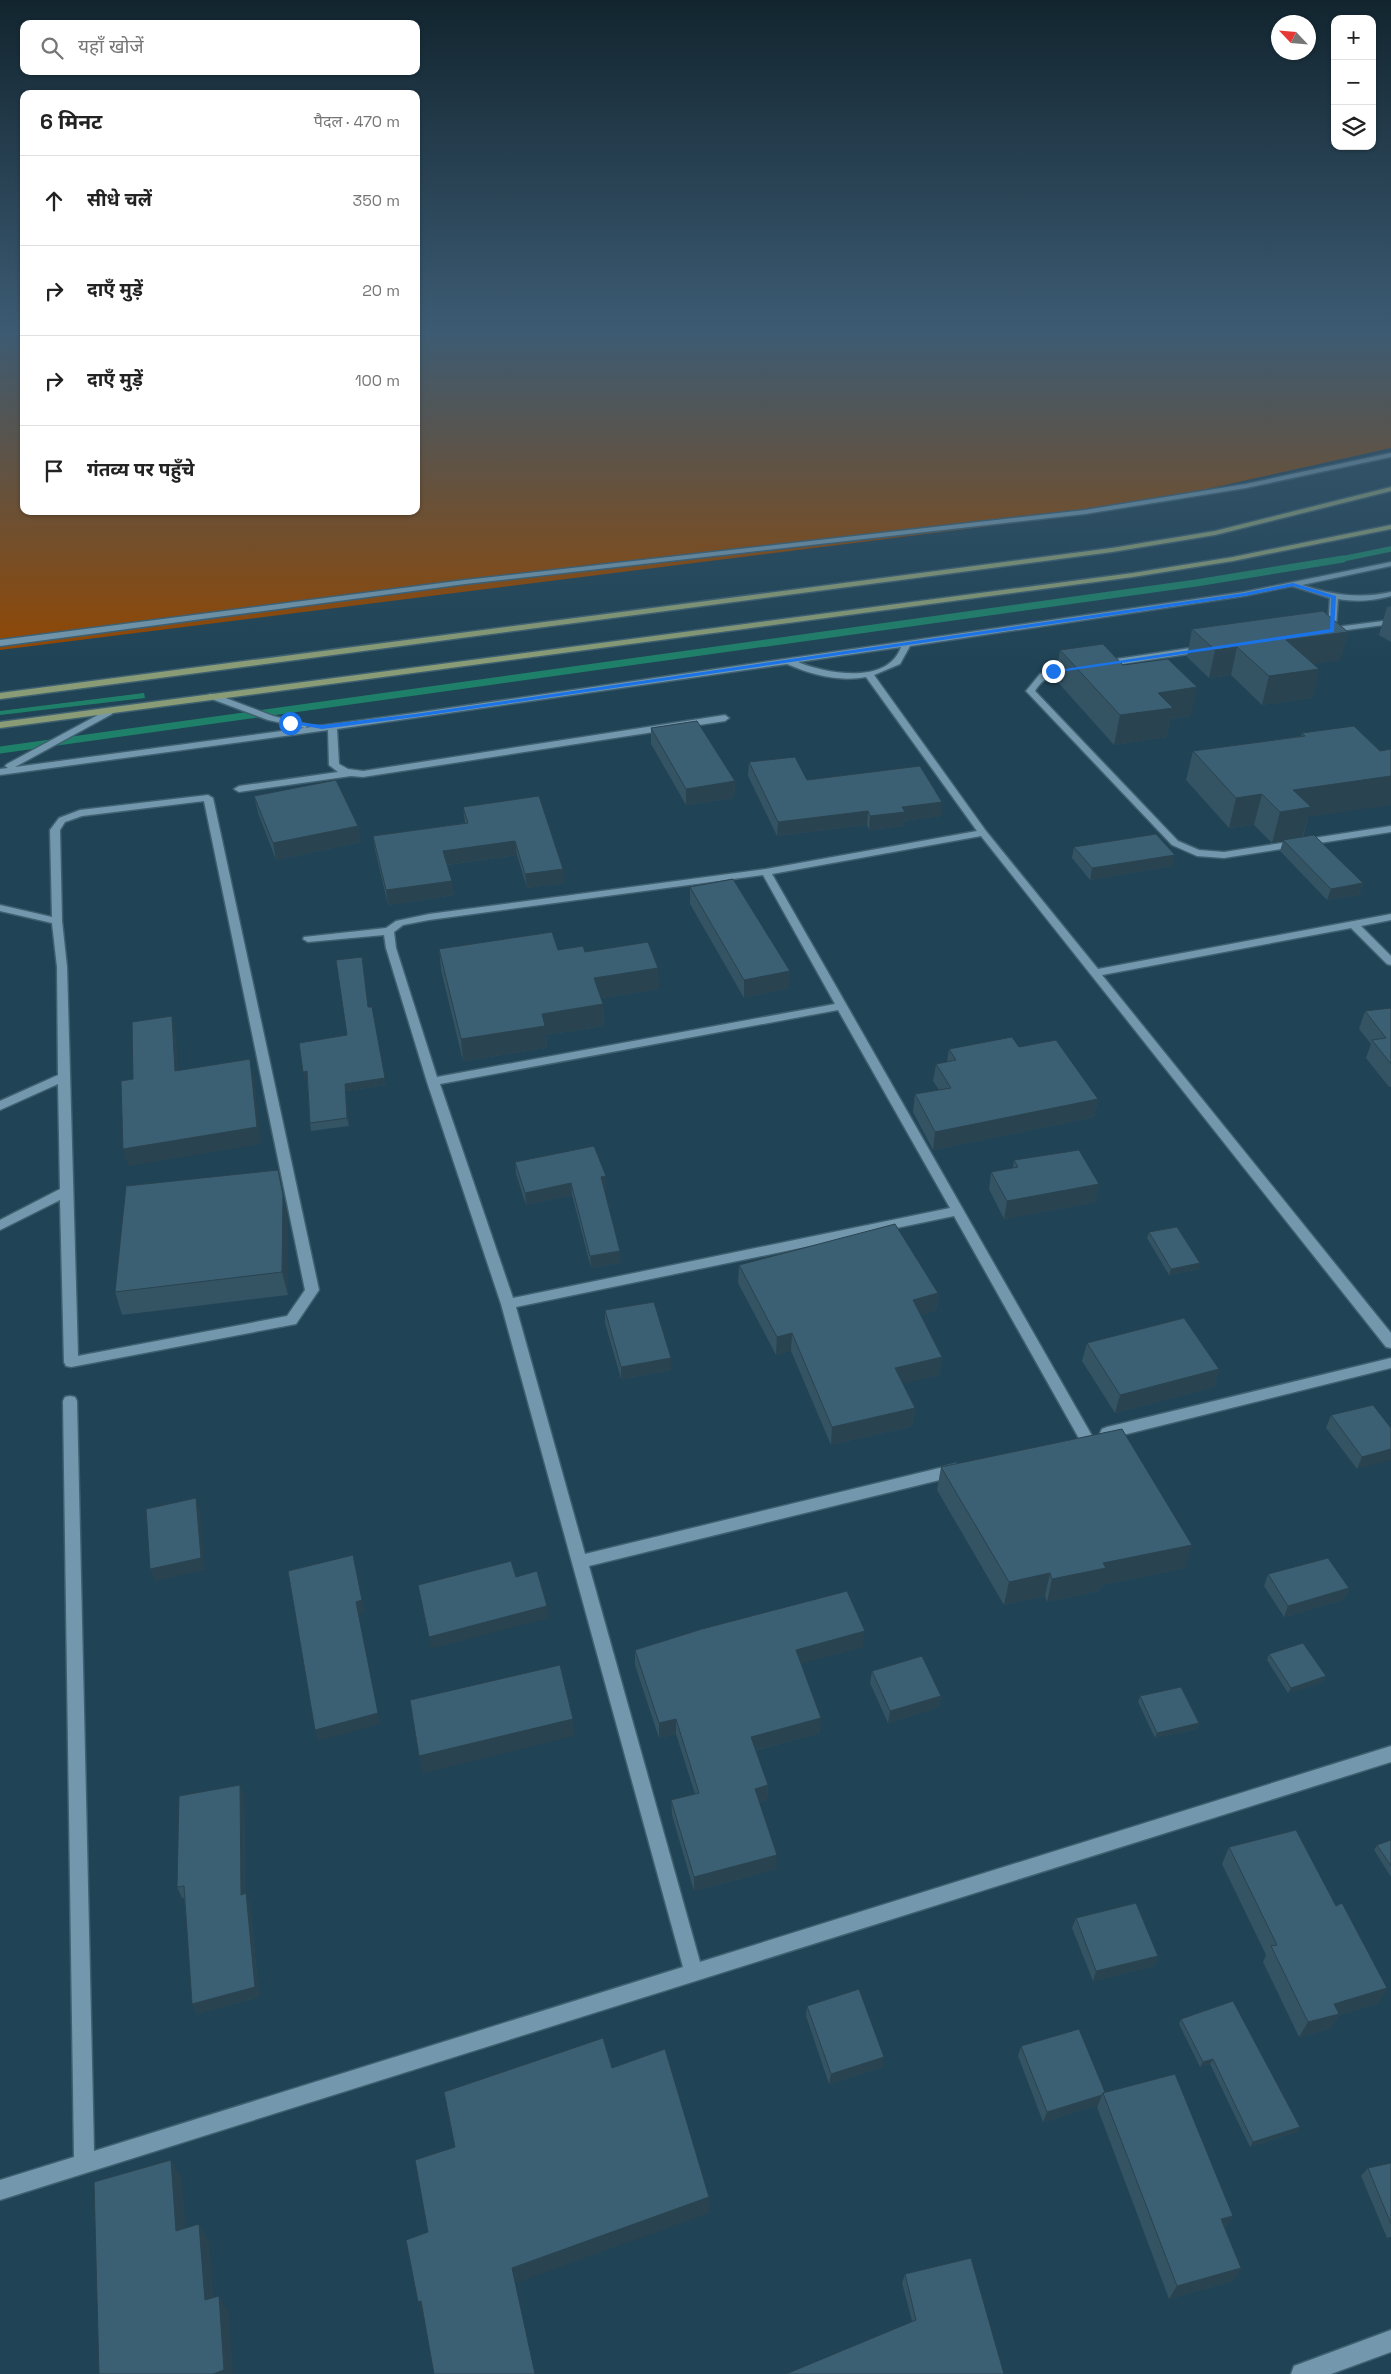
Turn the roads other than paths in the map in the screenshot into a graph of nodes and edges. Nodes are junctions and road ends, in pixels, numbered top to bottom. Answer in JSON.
{"nodes":[{"id":1,"x":1391,"y":455,"type":"edge"},
{"id":2,"x":1391,"y":489,"type":"edge"},
{"id":3,"x":1388,"y":529,"type":"edge"},
{"id":4,"x":1391,"y":564,"type":"edge"},
{"id":5,"x":1293,"y":584,"type":"junction"},
{"id":6,"x":1391,"y":594,"type":"edge"},
{"id":7,"x":1334,"y":598,"type":"junction"},
{"id":8,"x":1391,"y":622,"type":"edge"},
{"id":9,"x":1332,"y":630,"type":"junction"},
{"id":10,"x":1323,"y":632,"type":"edge"},
{"id":11,"x":0,"y":643,"type":"edge"},
{"id":12,"x":906,"y":644,"type":"junction"},
{"id":13,"x":1217,"y":647,"type":"edge"},
{"id":14,"x":788,"y":661,"type":"junction"},
{"id":15,"x":869,"y":675,"type":"junction"},
{"id":16,"x":0,"y":696,"type":"edge"},
{"id":17,"x":212,"y":696,"type":"junction"},
{"id":18,"x":109,"y":712,"type":"junction"},
{"id":19,"x":725,"y":718,"type":"dead end"},
{"id":20,"x":0,"y":725,"type":"edge"},
{"id":21,"x":327,"y":727,"type":"junction"},
{"id":22,"x":0,"y":772,"type":"edge"},
{"id":23,"x":350,"y":773,"type":"junction"},
{"id":24,"x":239,"y":789,"type":"dead end"},
{"id":25,"x":1391,"y":829,"type":"edge"},
{"id":26,"x":983,"y":833,"type":"junction"},
{"id":27,"x":766,"y":872,"type":"junction"},
{"id":28,"x":0,"y":908,"type":"edge"},
{"id":29,"x":1391,"y":917,"type":"edge"},
{"id":30,"x":57,"y":921,"type":"junction"},
{"id":31,"x":1353,"y":924,"type":"junction"},
{"id":32,"x":389,"y":931,"type":"junction"},
{"id":33,"x":308,"y":939,"type":"dead end"},
{"id":34,"x":1391,"y":962,"type":"edge"},
{"id":35,"x":1094,"y":973,"type":"junction"},
{"id":36,"x":842,"y":1006,"type":"junction"},
{"id":37,"x":64,"y":1077,"type":"junction"},
{"id":38,"x":433,"y":1082,"type":"junction"},
{"id":39,"x":0,"y":1106,"type":"edge"},
{"id":40,"x":66,"y":1191,"type":"junction"},
{"id":41,"x":958,"y":1211,"type":"junction"},
{"id":42,"x":0,"y":1226,"type":"edge"},
{"id":43,"x":508,"y":1304,"type":"junction"},
{"id":44,"x":1391,"y":1343,"type":"edge"},
{"id":45,"x":1391,"y":1363,"type":"edge"},
{"id":46,"x":70,"y":1401,"type":"dead end"},
{"id":47,"x":1086,"y":1438,"type":"junction"},
{"id":48,"x":1067,"y":1442,"type":"edge"},
{"id":49,"x":972,"y":1466,"type":"edge"},
{"id":50,"x":580,"y":1562,"type":"junction"},
{"id":51,"x":1391,"y":1754,"type":"edge"},
{"id":52,"x":694,"y":1972,"type":"junction"},
{"id":53,"x":84,"y":2163,"type":"junction"},
{"id":54,"x":0,"y":2190,"type":"edge"},
{"id":55,"x":1391,"y":2341,"type":"edge"},
{"id":56,"x":1302,"y":2374,"type":"edge"}],
"edges":[{"from":1,"to":11,"type":"street"},
{"from":2,"to":16,"type":"main road"},
{"from":3,"to":17,"type":"main road"},
{"from":4,"to":5,"type":"street"},
{"from":5,"to":7,"type":"street"},
{"from":5,"to":12,"type":"street"},
{"from":6,"to":7,"type":"street"},
{"from":7,"to":9,"type":"street"},
{"from":8,"to":9,"type":"street"},
{"from":9,"to":10,"type":"street"},
{"from":12,"to":14,"type":"street"},
{"from":12,"to":15,"type":"street"},
{"from":13,"to":25,"type":"street"},
{"from":14,"to":15,"type":"street"},
{"from":14,"to":21,"type":"street"},
{"from":15,"to":26,"type":"street"},
{"from":17,"to":18,"type":"main road"},
{"from":17,"to":21,"type":"street"},
{"from":18,"to":20,"type":"main road"},
{"from":18,"to":22,"type":"street"},
{"from":19,"to":23,"type":"street"},
{"from":21,"to":22,"type":"street"},
{"from":21,"to":23,"type":"street"},
{"from":23,"to":24,"type":"street"},
{"from":26,"to":27,"type":"street"},
{"from":26,"to":35,"type":"street"},
{"from":27,"to":32,"type":"street"},
{"from":27,"to":36,"type":"street"},
{"from":28,"to":30,"type":"street"},
{"from":29,"to":31,"type":"street"},
{"from":30,"to":37,"type":"street"},
{"from":30,"to":40,"type":"street"},
{"from":31,"to":34,"type":"street"},
{"from":31,"to":35,"type":"street"},
{"from":32,"to":33,"type":"street"},
{"from":32,"to":38,"type":"street"},
{"from":35,"to":44,"type":"street"},
{"from":36,"to":38,"type":"street"},
{"from":36,"to":41,"type":"street"},
{"from":37,"to":39,"type":"street"},
{"from":37,"to":40,"type":"street"},
{"from":38,"to":43,"type":"street"},
{"from":40,"to":42,"type":"street"},
{"from":41,"to":43,"type":"street"},
{"from":41,"to":47,"type":"street"},
{"from":43,"to":50,"type":"street"},
{"from":45,"to":47,"type":"street"},
{"from":46,"to":53,"type":"street"},
{"from":47,"to":48,"type":"street"},
{"from":49,"to":50,"type":"street"},
{"from":50,"to":52,"type":"street"},
{"from":51,"to":52,"type":"street"},
{"from":52,"to":53,"type":"street"},
{"from":53,"to":54,"type":"street"},
{"from":55,"to":56,"type":"street"}]}
